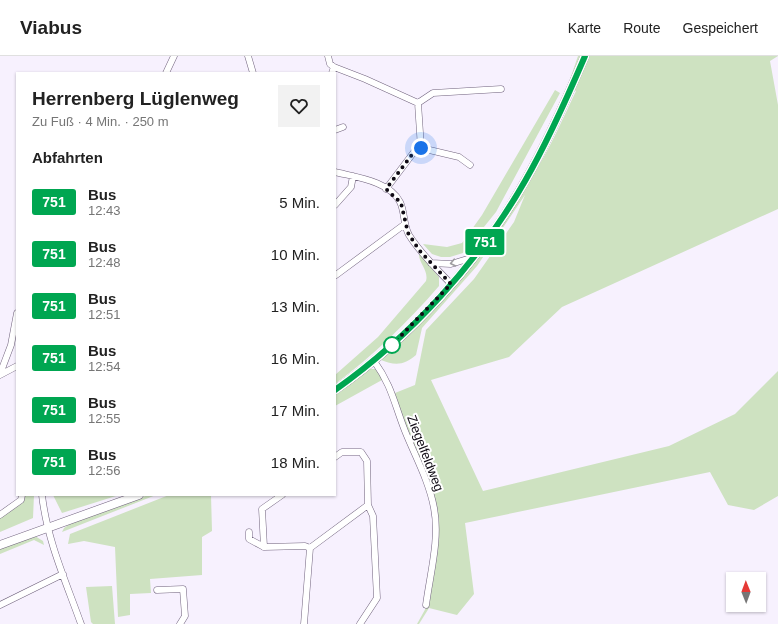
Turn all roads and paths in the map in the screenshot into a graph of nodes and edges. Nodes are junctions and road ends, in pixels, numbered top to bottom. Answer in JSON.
{"nodes":[{"id":1,"x":174,"y":56,"type":"edge"},
{"id":2,"x":248,"y":56,"type":"edge"},
{"id":3,"x":328,"y":56,"type":"edge"},
{"id":4,"x":585,"y":56,"type":"edge"},
{"id":5,"x":333,"y":70,"type":"edge"},
{"id":6,"x":166,"y":72,"type":"edge"},
{"id":7,"x":253,"y":72,"type":"edge"},
{"id":8,"x":501,"y":89,"type":"dead end"},
{"id":9,"x":418,"y":103,"type":"junction"},
{"id":10,"x":343,"y":127,"type":"dead end"},
{"id":11,"x":336,"y":130,"type":"edge"},
{"id":12,"x":421,"y":148,"type":"junction"},
{"id":13,"x":470,"y":165,"type":"dead end"},
{"id":14,"x":336,"y":172,"type":"edge"},
{"id":15,"x":353,"y":176,"type":"junction"},
{"id":16,"x":386,"y":189,"type":"junction"},
{"id":17,"x":336,"y":204,"type":"edge"},
{"id":18,"x":405,"y":224,"type":"junction"},
{"id":19,"x":474,"y":256,"type":"junction"},
{"id":20,"x":431,"y":263,"type":"junction"},
{"id":21,"x":336,"y":275,"type":"dead end"},
{"id":22,"x":451,"y":284,"type":"junction"},
{"id":23,"x":16,"y":318,"type":"edge"},
{"id":24,"x":374,"y":361,"type":"junction"},
{"id":25,"x":16,"y":367,"type":"edge"},
{"id":26,"x":0,"y":375,"type":"edge"},
{"id":27,"x":336,"y":389,"type":"edge"},
{"id":28,"x":336,"y":456,"type":"edge"},
{"id":29,"x":22,"y":496,"type":"edge"},
{"id":30,"x":42,"y":496,"type":"edge"},
{"id":31,"x":136,"y":496,"type":"edge"},
{"id":32,"x":281,"y":496,"type":"edge"},
{"id":33,"x":368,"y":505,"type":"junction"},
{"id":34,"x":0,"y":516,"type":"edge"},
{"id":35,"x":47,"y":527,"type":"junction"},
{"id":36,"x":248,"y":532,"type":"dead end"},
{"id":37,"x":0,"y":545,"type":"edge"},
{"id":38,"x":264,"y":547,"type":"junction"},
{"id":39,"x":310,"y":548,"type":"junction"},
{"id":40,"x":63,"y":574,"type":"junction"},
{"id":41,"x":157,"y":590,"type":"dead end"},
{"id":42,"x":0,"y":605,"type":"edge"},
{"id":43,"x":426,"y":605,"type":"dead end"},
{"id":44,"x":81,"y":624,"type":"edge"},
{"id":45,"x":180,"y":624,"type":"edge"},
{"id":46,"x":304,"y":624,"type":"edge"},
{"id":47,"x":360,"y":624,"type":"edge"}],
"edges":[{"from":1,"to":6,"type":"street"},
{"from":2,"to":7,"type":"street"},
{"from":3,"to":5,"type":"street"},
{"from":4,"to":19,"type":"main road"},
{"from":5,"to":9,"type":"street"},
{"from":8,"to":9,"type":"street"},
{"from":9,"to":12,"type":"street"},
{"from":10,"to":11,"type":"street"},
{"from":12,"to":13,"type":"street"},
{"from":12,"to":16,"type":"street"},
{"from":14,"to":15,"type":"street"},
{"from":15,"to":16,"type":"street"},
{"from":15,"to":17,"type":"street"},
{"from":16,"to":18,"type":"street"},
{"from":18,"to":20,"type":"street"},
{"from":18,"to":21,"type":"street"},
{"from":19,"to":20,"type":"street","one_way":true},
{"from":19,"to":22,"type":"main road"},
{"from":20,"to":22,"type":"street"},
{"from":22,"to":24,"type":"main road"},
{"from":23,"to":26,"type":"street"},
{"from":24,"to":27,"type":"main road"},
{"from":24,"to":43,"type":"street","name":"Ziegelfeldweg"},
{"from":25,"to":26,"type":"street"},
{"from":28,"to":33,"type":"street"},
{"from":29,"to":34,"type":"street"},
{"from":30,"to":35,"type":"street"},
{"from":31,"to":35,"type":"main road"},
{"from":32,"to":38,"type":"street"},
{"from":33,"to":39,"type":"street"},
{"from":33,"to":47,"type":"street"},
{"from":35,"to":37,"type":"main road"},
{"from":35,"to":40,"type":"street"},
{"from":36,"to":38,"type":"street"},
{"from":38,"to":39,"type":"street"},
{"from":39,"to":46,"type":"street"},
{"from":40,"to":42,"type":"street"},
{"from":40,"to":44,"type":"street"},
{"from":41,"to":45,"type":"street"}]}
